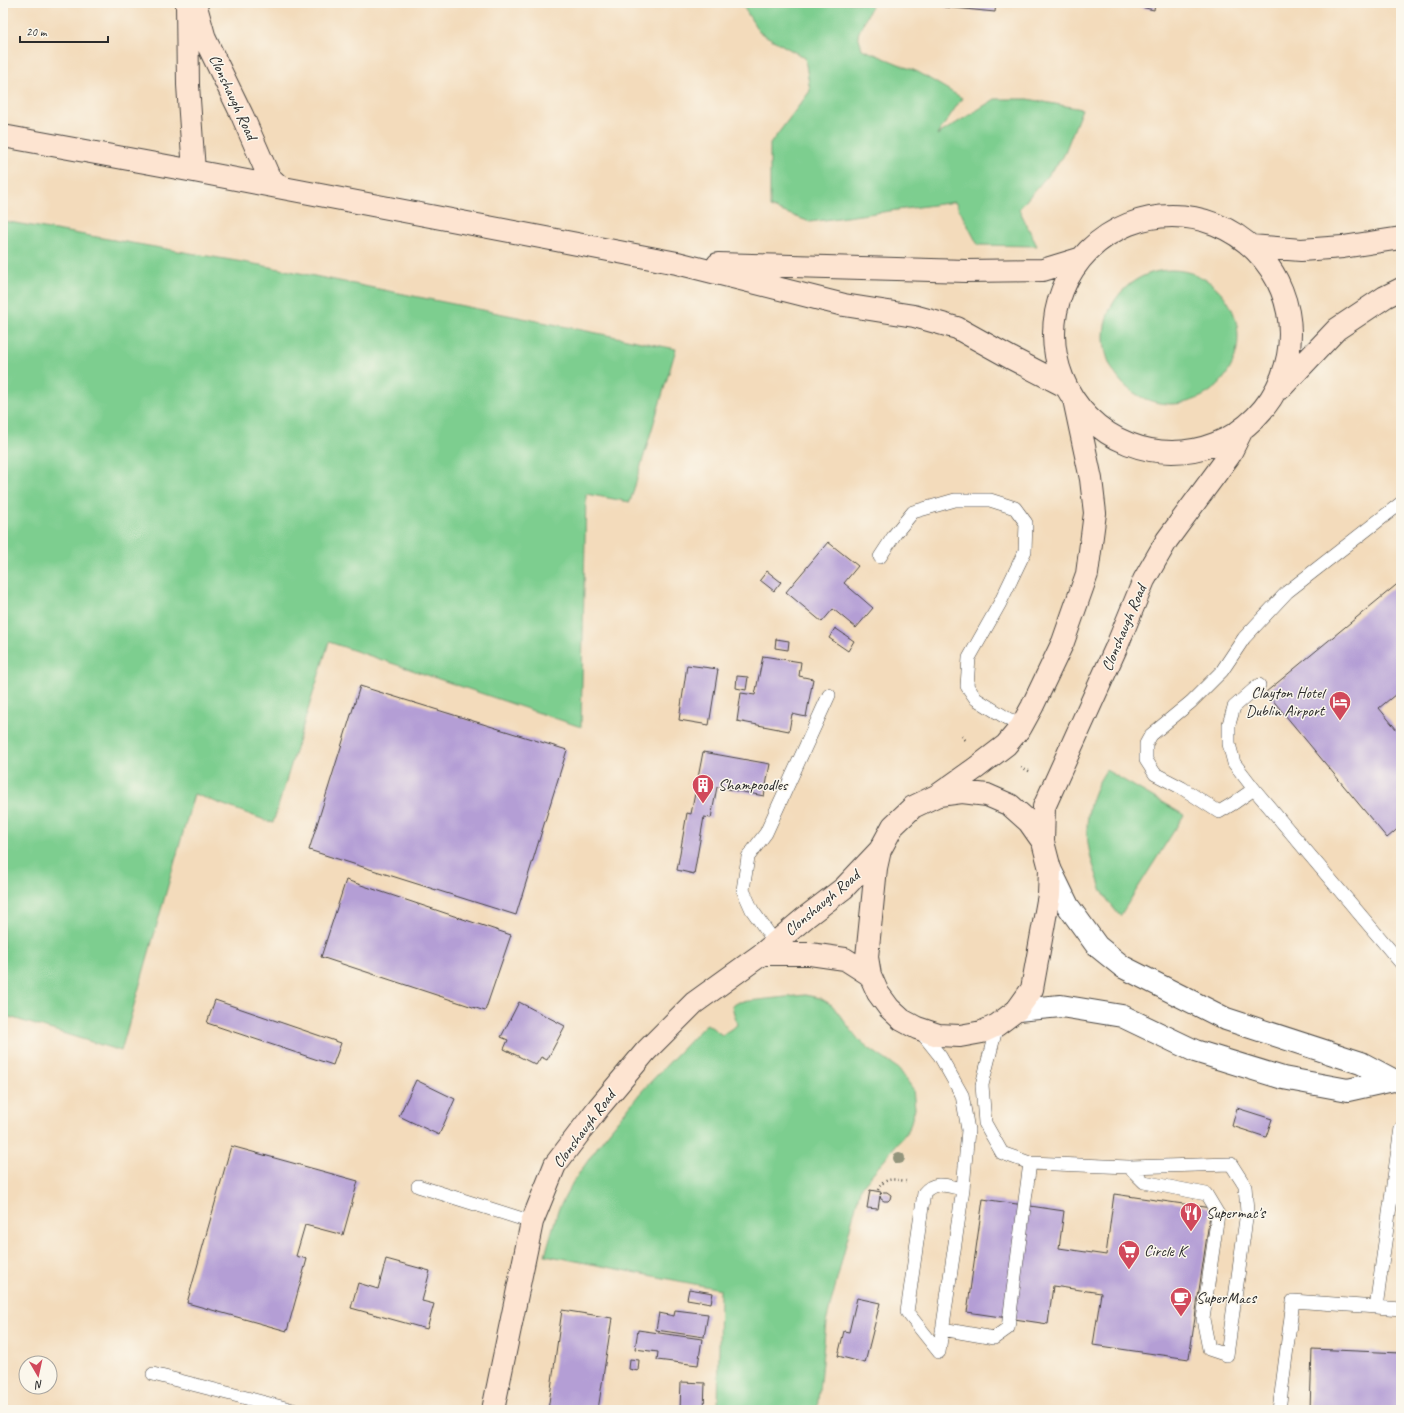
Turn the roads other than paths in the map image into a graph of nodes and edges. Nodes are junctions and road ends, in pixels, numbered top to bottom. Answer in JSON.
{"nodes":[{"id":1,"x":187,"y":3,"type":"edge"},
{"id":2,"x":195,"y":3,"type":"edge"},
{"id":3,"x":3,"y":136,"type":"edge"},
{"id":4,"x":194,"y":171,"type":"junction"},
{"id":5,"x":280,"y":187,"type":"junction"},
{"id":6,"x":1401,"y":238,"type":"edge"},
{"id":7,"x":1251,"y":246,"type":"junction"},
{"id":8,"x":1079,"y":259,"type":"junction"},
{"id":9,"x":677,"y":263,"type":"junction"},
{"id":10,"x":1401,"y":289,"type":"edge"},
{"id":11,"x":1070,"y":395,"type":"junction"},
{"id":12,"x":1272,"y":397,"type":"junction"},
{"id":13,"x":1242,"y":430,"type":"junction"},
{"id":14,"x":1401,"y":503,"type":"edge"},
{"id":15,"x":880,"y":557,"type":"dead end"},
{"id":16,"x":1259,"y":685,"type":"dead end"},
{"id":17,"x":829,"y":695,"type":"dead end"},
{"id":18,"x":1021,"y":728,"type":"junction"},
{"id":19,"x":1254,"y":789,"type":"junction"},
{"id":20,"x":938,"y":796,"type":"junction"},
{"id":21,"x":1043,"y":842,"type":"junction"},
{"id":22,"x":880,"y":850,"type":"junction"},
{"id":23,"x":1050,"y":869,"type":"junction"},
{"id":24,"x":774,"y":950,"type":"junction"},
{"id":25,"x":1401,"y":963,"type":"edge"},
{"id":26,"x":870,"y":975,"type":"junction"},
{"id":27,"x":1017,"y":1010,"type":"junction"},
{"id":28,"x":997,"y":1025,"type":"junction"},
{"id":29,"x":917,"y":1028,"type":"junction"},
{"id":30,"x":1397,"y":1080,"type":"edge"},
{"id":31,"x":1401,"y":1128,"type":"edge"},
{"id":32,"x":1399,"y":1157,"type":"edge"},
{"id":33,"x":1030,"y":1163,"type":"junction"},
{"id":34,"x":1130,"y":1167,"type":"junction"},
{"id":35,"x":418,"y":1186,"type":"dead end"},
{"id":36,"x":962,"y":1189,"type":"junction"},
{"id":37,"x":532,"y":1222,"type":"junction"},
{"id":38,"x":1376,"y":1307,"type":"junction"},
{"id":39,"x":1401,"y":1309,"type":"edge"},
{"id":40,"x":942,"y":1329,"type":"junction"},
{"id":41,"x":153,"y":1374,"type":"dead end"},
{"id":42,"x":293,"y":1410,"type":"edge"},
{"id":43,"x":493,"y":1410,"type":"edge"},
{"id":44,"x":1279,"y":1410,"type":"edge"}],
"edges":[{"from":1,"to":4,"type":"street","name":"Clonshaugh Road"},
{"from":2,"to":5,"type":"street","name":"Clonshaugh Road"},
{"from":3,"to":4,"type":"street"},
{"from":4,"to":5,"type":"street"},
{"from":5,"to":9,"type":"street"},
{"from":6,"to":7,"type":"street"},
{"from":7,"to":8,"type":"street"},
{"from":7,"to":12,"type":"street"},
{"from":8,"to":9,"type":"street"},
{"from":8,"to":11,"type":"street","name":"Clonshaugh Road"},
{"from":9,"to":11,"type":"street"},
{"from":10,"to":12,"type":"street"},
{"from":11,"to":13,"type":"street"},
{"from":11,"to":18,"type":"street","name":"Clonshaugh Road"},
{"from":12,"to":13,"type":"street"},
{"from":13,"to":21,"type":"street","name":"Clonshaugh Road"},
{"from":14,"to":19,"type":"lane"},
{"from":15,"to":18,"type":"lane"},
{"from":16,"to":19,"type":"lane"},
{"from":17,"to":24,"type":"lane"},
{"from":18,"to":20,"type":"street","name":"Clonshaugh Road"},
{"from":19,"to":25,"type":"lane"},
{"from":20,"to":21,"type":"street","name":"Clonshaugh Road"},
{"from":20,"to":22,"type":"street","name":"Clonshaugh Road"},
{"from":21,"to":23,"type":"street","name":"Clonshaugh Road"},
{"from":22,"to":24,"type":"street","name":"Clonshaugh Road"},
{"from":22,"to":26,"type":"street","name":"Clonshaugh Road"},
{"from":23,"to":27,"type":"street","name":"Clonshaugh Road"},
{"from":23,"to":30,"type":"street"},
{"from":24,"to":26,"type":"street","name":"Clonshaugh Road"},
{"from":24,"to":37,"type":"street","name":"Clonshaugh Road"},
{"from":26,"to":29,"type":"street","name":"Clonshaugh Road"},
{"from":27,"to":28,"type":"street","name":"Clonshaugh Road"},
{"from":27,"to":30,"type":"street"},
{"from":28,"to":29,"type":"street","name":"Clonshaugh Road"},
{"from":28,"to":33,"type":"lane"},
{"from":29,"to":36,"type":"lane"},
{"from":31,"to":32,"type":"lane"},
{"from":32,"to":38,"type":"lane"},
{"from":33,"to":34,"type":"lane"},
{"from":33,"to":40,"type":"lane"},
{"from":34,"to":34,"type":"lane"},
{"from":35,"to":37,"type":"lane"},
{"from":36,"to":40,"type":"lane"},
{"from":36,"to":40,"type":"lane"},
{"from":37,"to":43,"type":"street","name":"Clonshaugh Road"},
{"from":38,"to":39,"type":"lane"},
{"from":38,"to":44,"type":"lane"},
{"from":41,"to":42,"type":"lane"}]}
